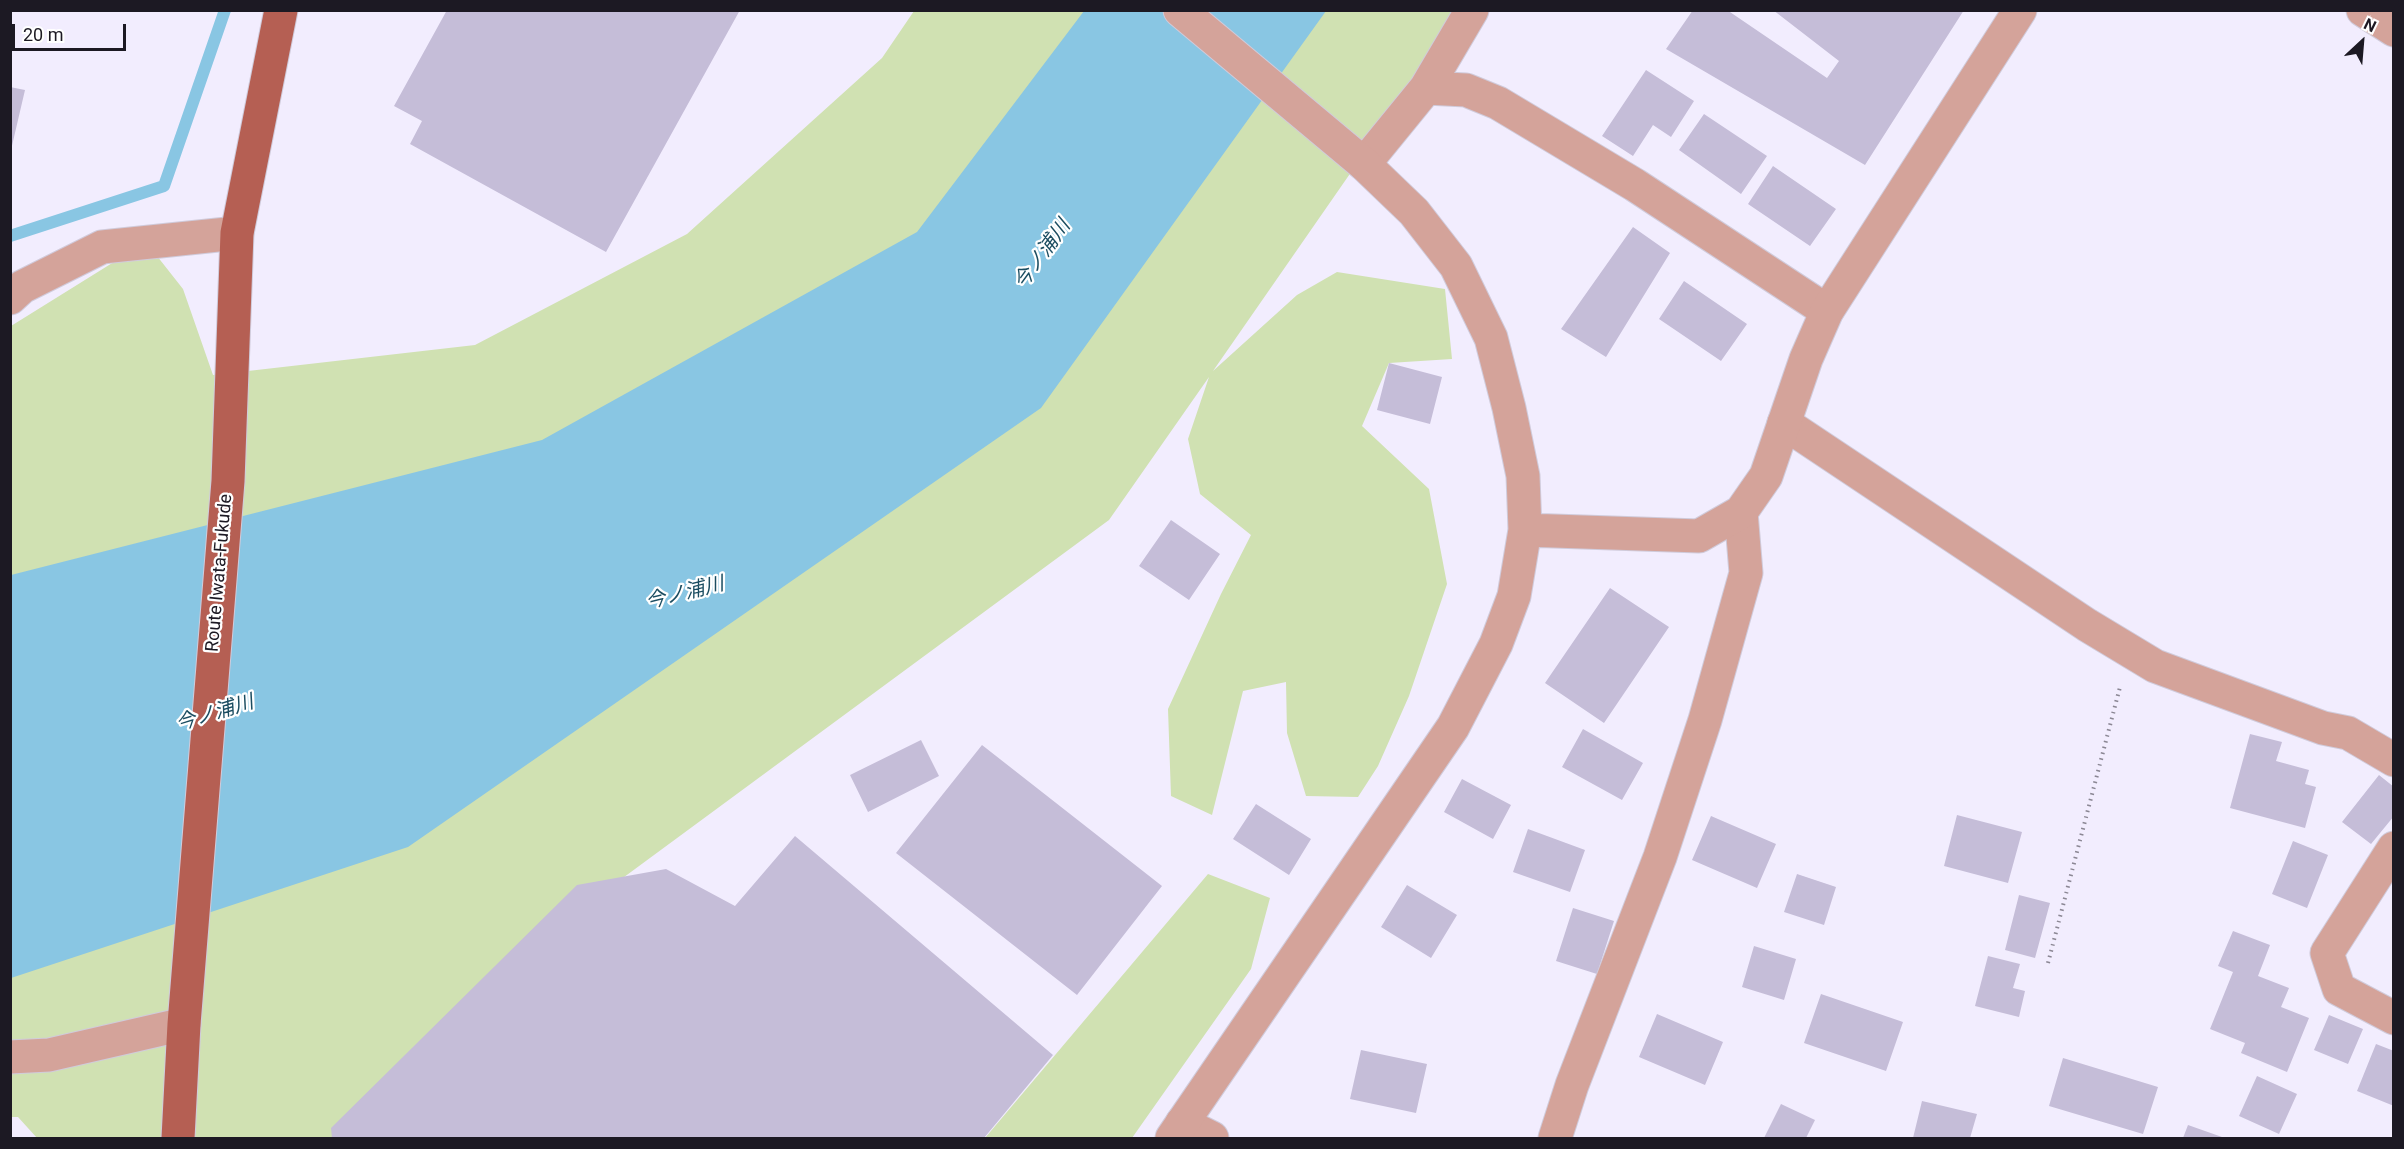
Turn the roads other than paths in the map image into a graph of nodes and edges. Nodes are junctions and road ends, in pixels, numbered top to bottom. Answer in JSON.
{"nodes":[{"id":1,"x":281,"y":10,"type":"edge"},
{"id":2,"x":1180,"y":10,"type":"edge"},
{"id":3,"x":1472,"y":10,"type":"edge"},
{"id":4,"x":2020,"y":10,"type":"edge"},
{"id":5,"x":2363,"y":10,"type":"edge"},
{"id":6,"x":2394,"y":30,"type":"edge"},
{"id":7,"x":1426,"y":88,"type":"junction"},
{"id":8,"x":1364,"y":164,"type":"junction"},
{"id":9,"x":237,"y":233,"type":"junction"},
{"id":10,"x":10,"y":298,"type":"edge"},
{"id":11,"x":1827,"y":311,"type":"junction"},
{"id":12,"x":1784,"y":423,"type":"junction"},
{"id":13,"x":1741,"y":512,"type":"junction"},
{"id":14,"x":1525,"y":530,"type":"junction"},
{"id":15,"x":2394,"y":760,"type":"edge"},
{"id":16,"x":2394,"y":848,"type":"edge"},
{"id":17,"x":2394,"y":1017,"type":"edge"},
{"id":18,"x":183,"y":1024,"type":"junction"},
{"id":19,"x":10,"y":1057,"type":"edge"},
{"id":20,"x":1177,"y":1131,"type":"edge"},
{"id":21,"x":178,"y":1138,"type":"edge"},
{"id":22,"x":1212,"y":1138,"type":"edge"},
{"id":23,"x":1555,"y":1138,"type":"edge"}],
"edges":[{"from":1,"to":9,"type":"main road","name":"Route Iwata-Fukude"},
{"from":2,"to":8,"type":"street"},
{"from":3,"to":7,"type":"street"},
{"from":4,"to":11,"type":"street"},
{"from":5,"to":6,"type":"street"},
{"from":7,"to":8,"type":"street"},
{"from":7,"to":11,"type":"street"},
{"from":8,"to":14,"type":"street"},
{"from":9,"to":10,"type":"street"},
{"from":9,"to":18,"type":"main road","name":"Route Iwata-Fukude"},
{"from":11,"to":12,"type":"street"},
{"from":12,"to":13,"type":"street"},
{"from":12,"to":15,"type":"street"},
{"from":13,"to":14,"type":"street"},
{"from":13,"to":23,"type":"street"},
{"from":14,"to":20,"type":"street"},
{"from":16,"to":17,"type":"street"},
{"from":18,"to":19,"type":"street"},
{"from":18,"to":21,"type":"main road","name":"Route Iwata-Fukude"},
{"from":20,"to":22,"type":"street"}]}
